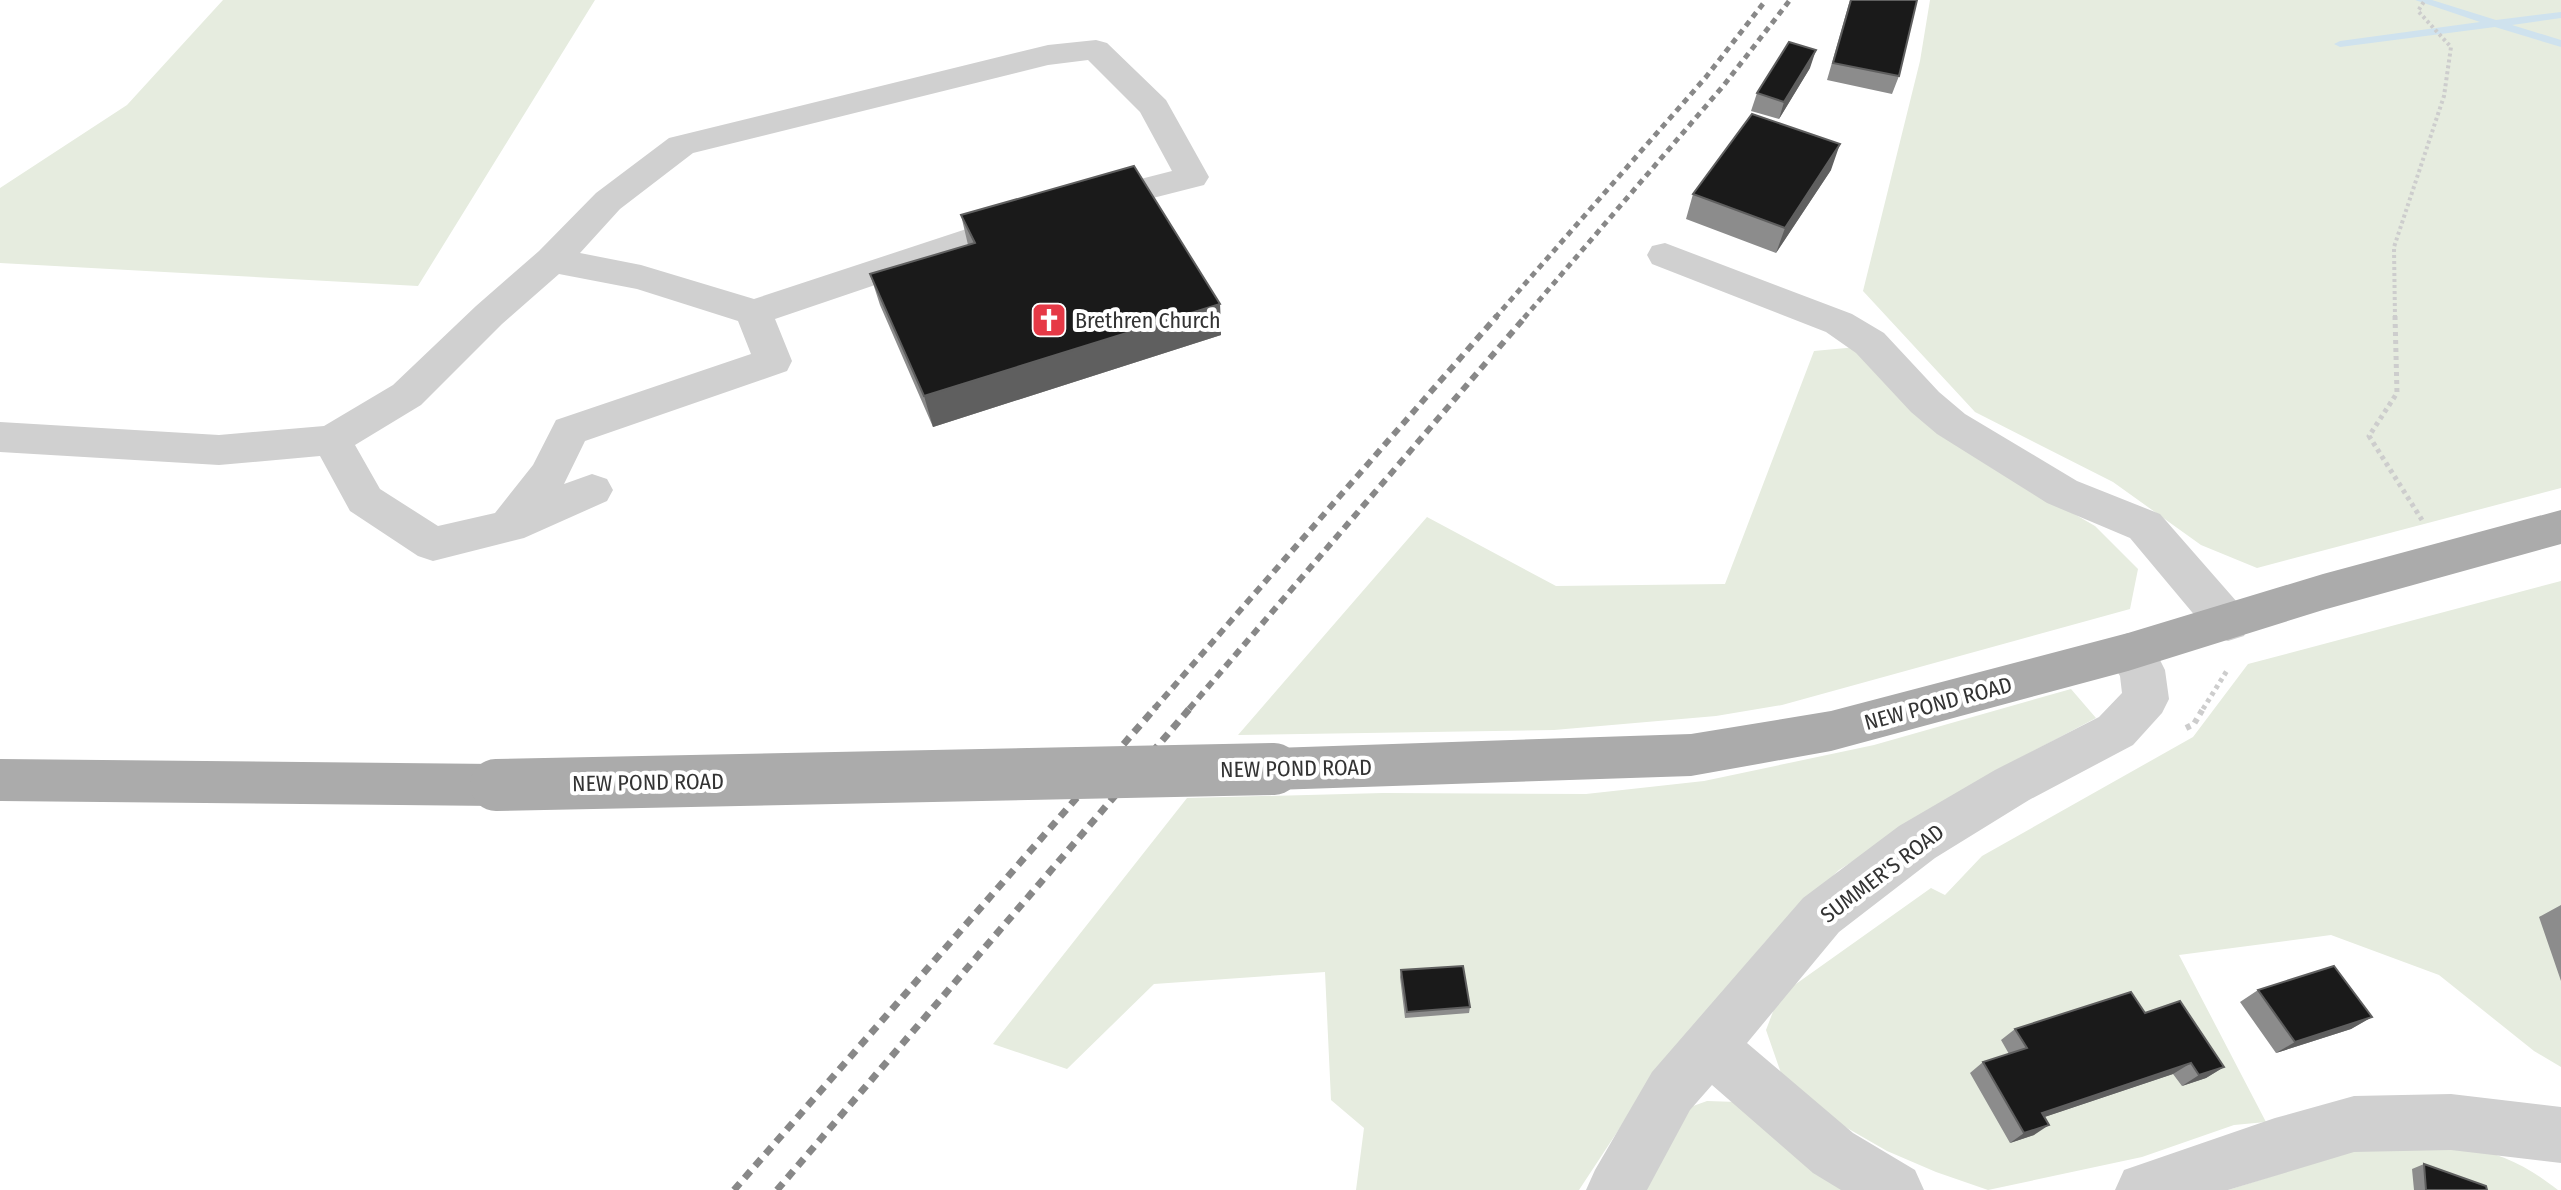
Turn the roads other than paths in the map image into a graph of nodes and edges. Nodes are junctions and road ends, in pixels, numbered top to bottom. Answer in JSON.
{"nodes":[{"id":1,"x":1665,"y":255,"type":"dead end"},
{"id":2,"x":552,"y":260,"type":"junction"},
{"id":3,"x":754,"y":313,"type":"junction"},
{"id":4,"x":0,"y":437,"type":"edge"},
{"id":5,"x":332,"y":440,"type":"junction"},
{"id":6,"x":592,"y":490,"type":"dead end"},
{"id":7,"x":509,"y":526,"type":"junction"},
{"id":8,"x":2561,"y":527,"type":"edge"},
{"id":9,"x":2228,"y":623,"type":"junction"},
{"id":10,"x":2128,"y":652,"type":"junction"},
{"id":11,"x":0,"y":780,"type":"edge"},
{"id":12,"x":1709,"y":1046,"type":"junction"},
{"id":13,"x":2561,"y":1135,"type":"edge"},
{"id":14,"x":1615,"y":1190,"type":"edge"},
{"id":15,"x":1895,"y":1190,"type":"edge"},
{"id":16,"x":2144,"y":1190,"type":"edge"}],
"edges":[{"from":1,"to":9,"type":"street"},
{"from":2,"to":3,"type":"street"},
{"from":2,"to":3,"type":"street"},
{"from":2,"to":5,"type":"street"},
{"from":3,"to":7,"type":"street"},
{"from":4,"to":5,"type":"street"},
{"from":5,"to":7,"type":"street"},
{"from":6,"to":7,"type":"street"},
{"from":8,"to":9,"type":"main road","name":"NEW POND ROAD"},
{"from":9,"to":10,"type":"main road","name":"NEW POND ROAD"},
{"from":10,"to":11,"type":"main road","name":"NEW POND ROAD","bridge":true},
{"from":10,"to":12,"type":"street","name":"SUMMER'S ROAD"},
{"from":12,"to":14,"type":"street","name":"SUMMER'S ROAD"},
{"from":12,"to":15,"type":"street"},
{"from":13,"to":16,"type":"street"}]}
